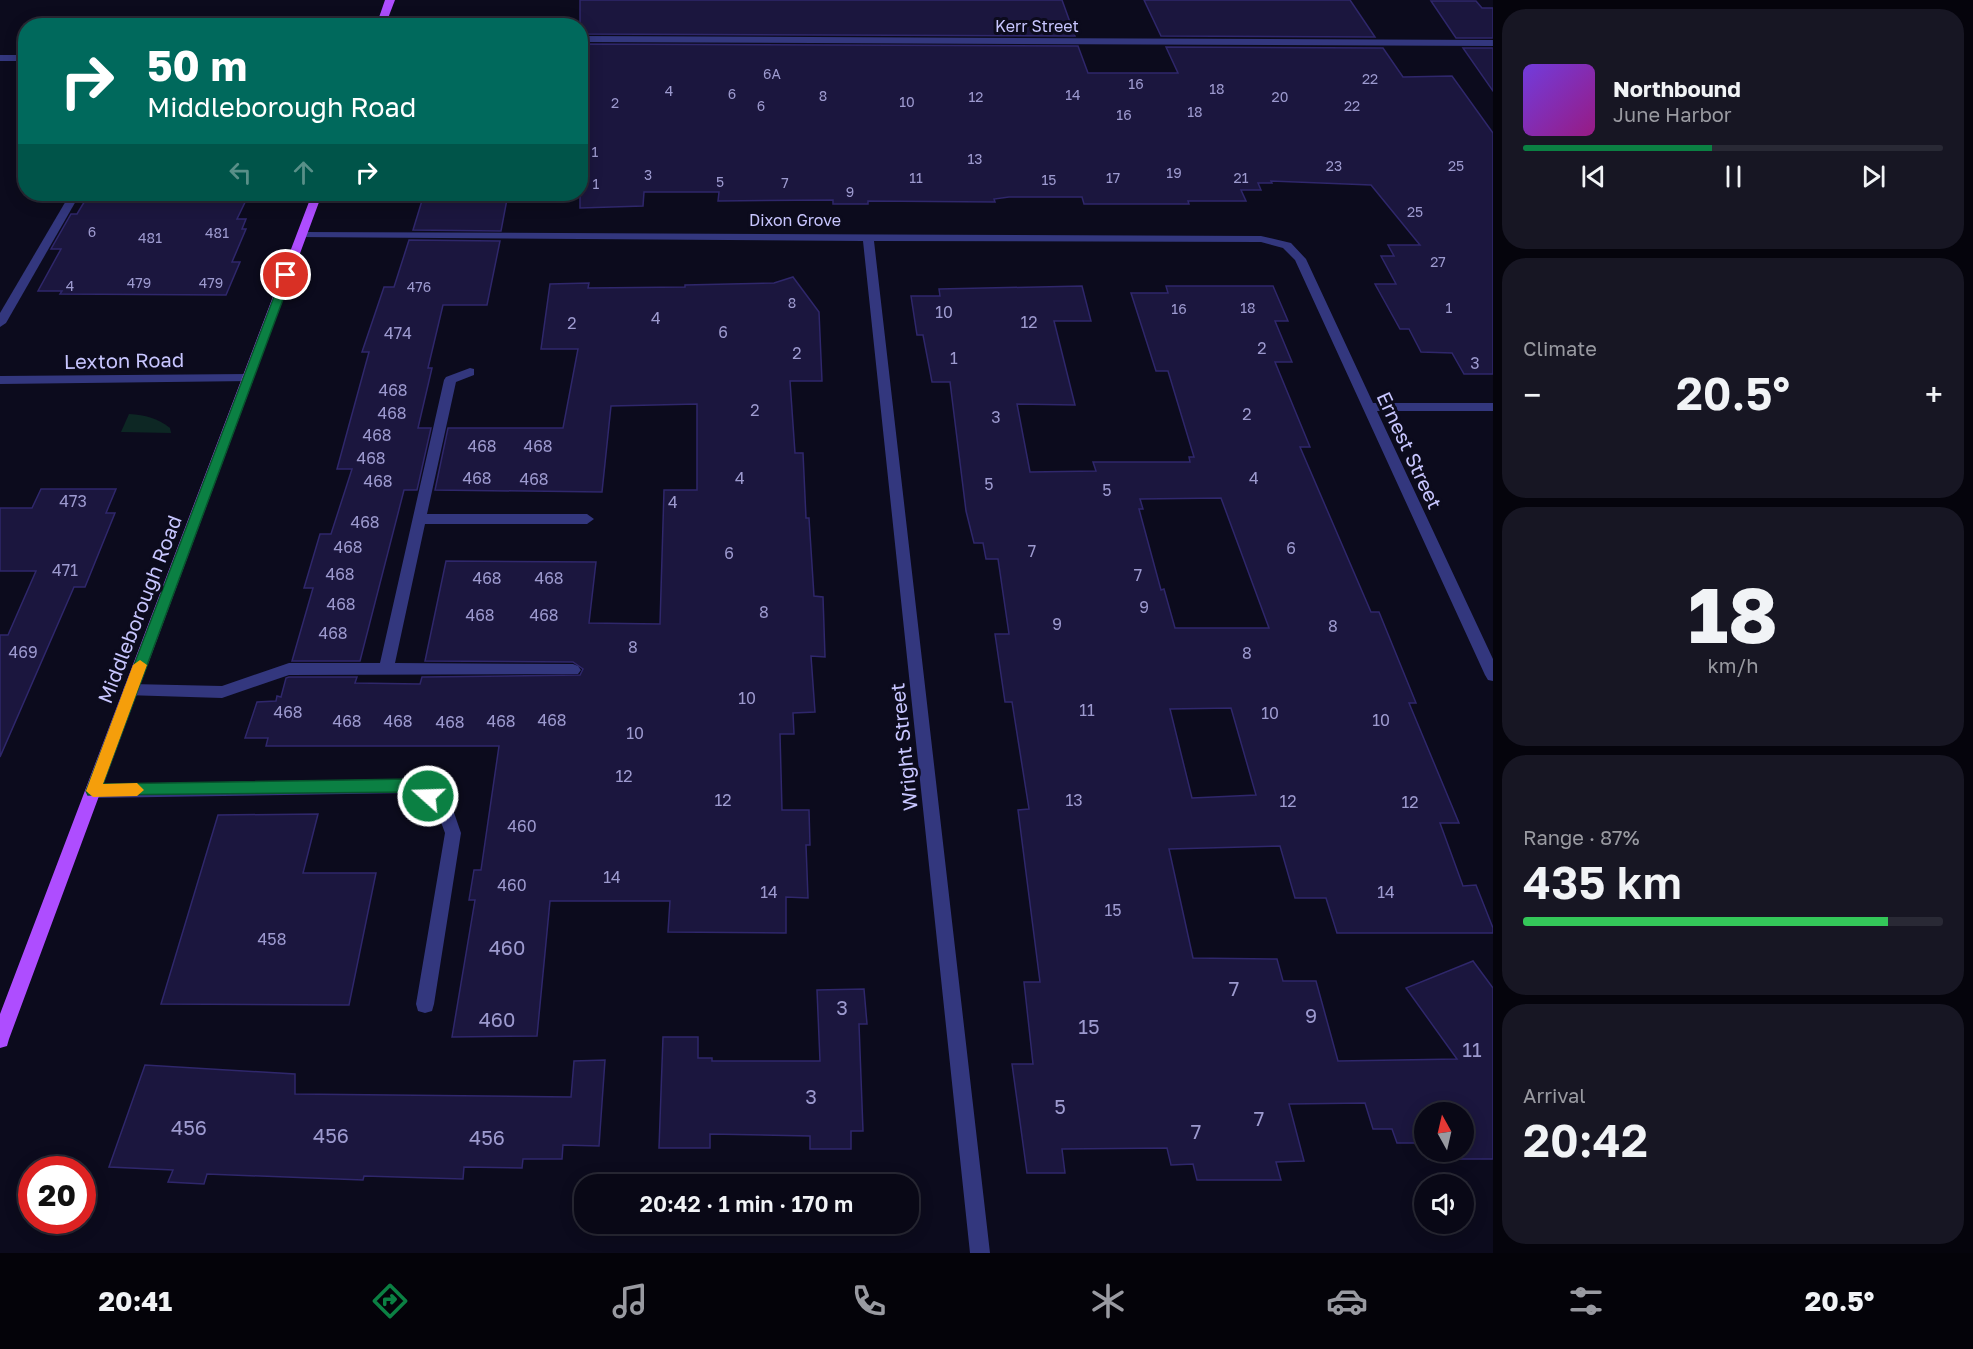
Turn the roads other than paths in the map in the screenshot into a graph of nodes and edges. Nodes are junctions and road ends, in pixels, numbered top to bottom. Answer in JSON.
{"nodes":[{"id":1,"x":390,"y":0,"type":"edge"},
{"id":2,"x":383,"y":18,"type":"edge"},
{"id":3,"x":588,"y":39,"type":"edge"},
{"id":4,"x":1493,"y":43,"type":"edge"},
{"id":5,"x":0,"y":58,"type":"edge"},
{"id":6,"x":18,"y":58,"type":"edge"},
{"id":7,"x":71,"y":201,"type":"edge"},
{"id":8,"x":314,"y":201,"type":"edge"},
{"id":9,"x":301,"y":236,"type":"junction"},
{"id":10,"x":868,"y":236,"type":"junction"},
{"id":11,"x":1287,"y":245,"type":"joint"},
{"id":12,"x":0,"y":323,"type":"edge"},
{"id":13,"x":470,"y":372,"type":"dead end"},
{"id":14,"x":248,"y":378,"type":"junction"},
{"id":15,"x":0,"y":380,"type":"edge"},
{"id":16,"x":1369,"y":407,"type":"junction"},
{"id":17,"x":1493,"y":407,"type":"edge"},
{"id":18,"x":419,"y":519,"type":"junction"},
{"id":19,"x":587,"y":519,"type":"dead end"},
{"id":20,"x":386,"y":669,"type":"junction"},
{"id":21,"x":573,"y":670,"type":"dead end"},
{"id":22,"x":1493,"y":675,"type":"edge"},
{"id":23,"x":131,"y":690,"type":"junction"},
{"id":24,"x":93,"y":791,"type":"junction"},
{"id":25,"x":426,"y":1004,"type":"dead end"},
{"id":26,"x":0,"y":1039,"type":"edge"},
{"id":27,"x":980,"y":1253,"type":"edge"}],
"edges":[{"from":1,"to":2,"type":"main road"},
{"from":3,"to":4,"type":"street","name":"Kerr Street"},
{"from":5,"to":6,"type":"street"},
{"from":7,"to":12,"type":"street"},
{"from":8,"to":9,"type":"main road","name":"Middleborough Road"},
{"from":9,"to":10,"type":"street","name":"Dixon Grove"},
{"from":9,"to":14,"type":"main road","name":"Middleborough Road"},
{"from":10,"to":11,"type":"street","name":"Dixon Grove"},
{"from":10,"to":27,"type":"street","name":"Wright Street"},
{"from":11,"to":16,"type":"street","name":"Ernest Street"},
{"from":13,"to":18,"type":"street"},
{"from":14,"to":15,"type":"street","name":"Lexton Road"},
{"from":14,"to":23,"type":"main road","name":"Middleborough Road"},
{"from":16,"to":17,"type":"street"},
{"from":16,"to":22,"type":"street","name":"Ernest Street"},
{"from":18,"to":19,"type":"street"},
{"from":18,"to":20,"type":"street"},
{"from":20,"to":21,"type":"street"},
{"from":20,"to":23,"type":"street"},
{"from":23,"to":24,"type":"main road","name":"Middleborough Road"},
{"from":24,"to":25,"type":"street"},
{"from":24,"to":26,"type":"main road","name":"Middleborough Road"}]}
